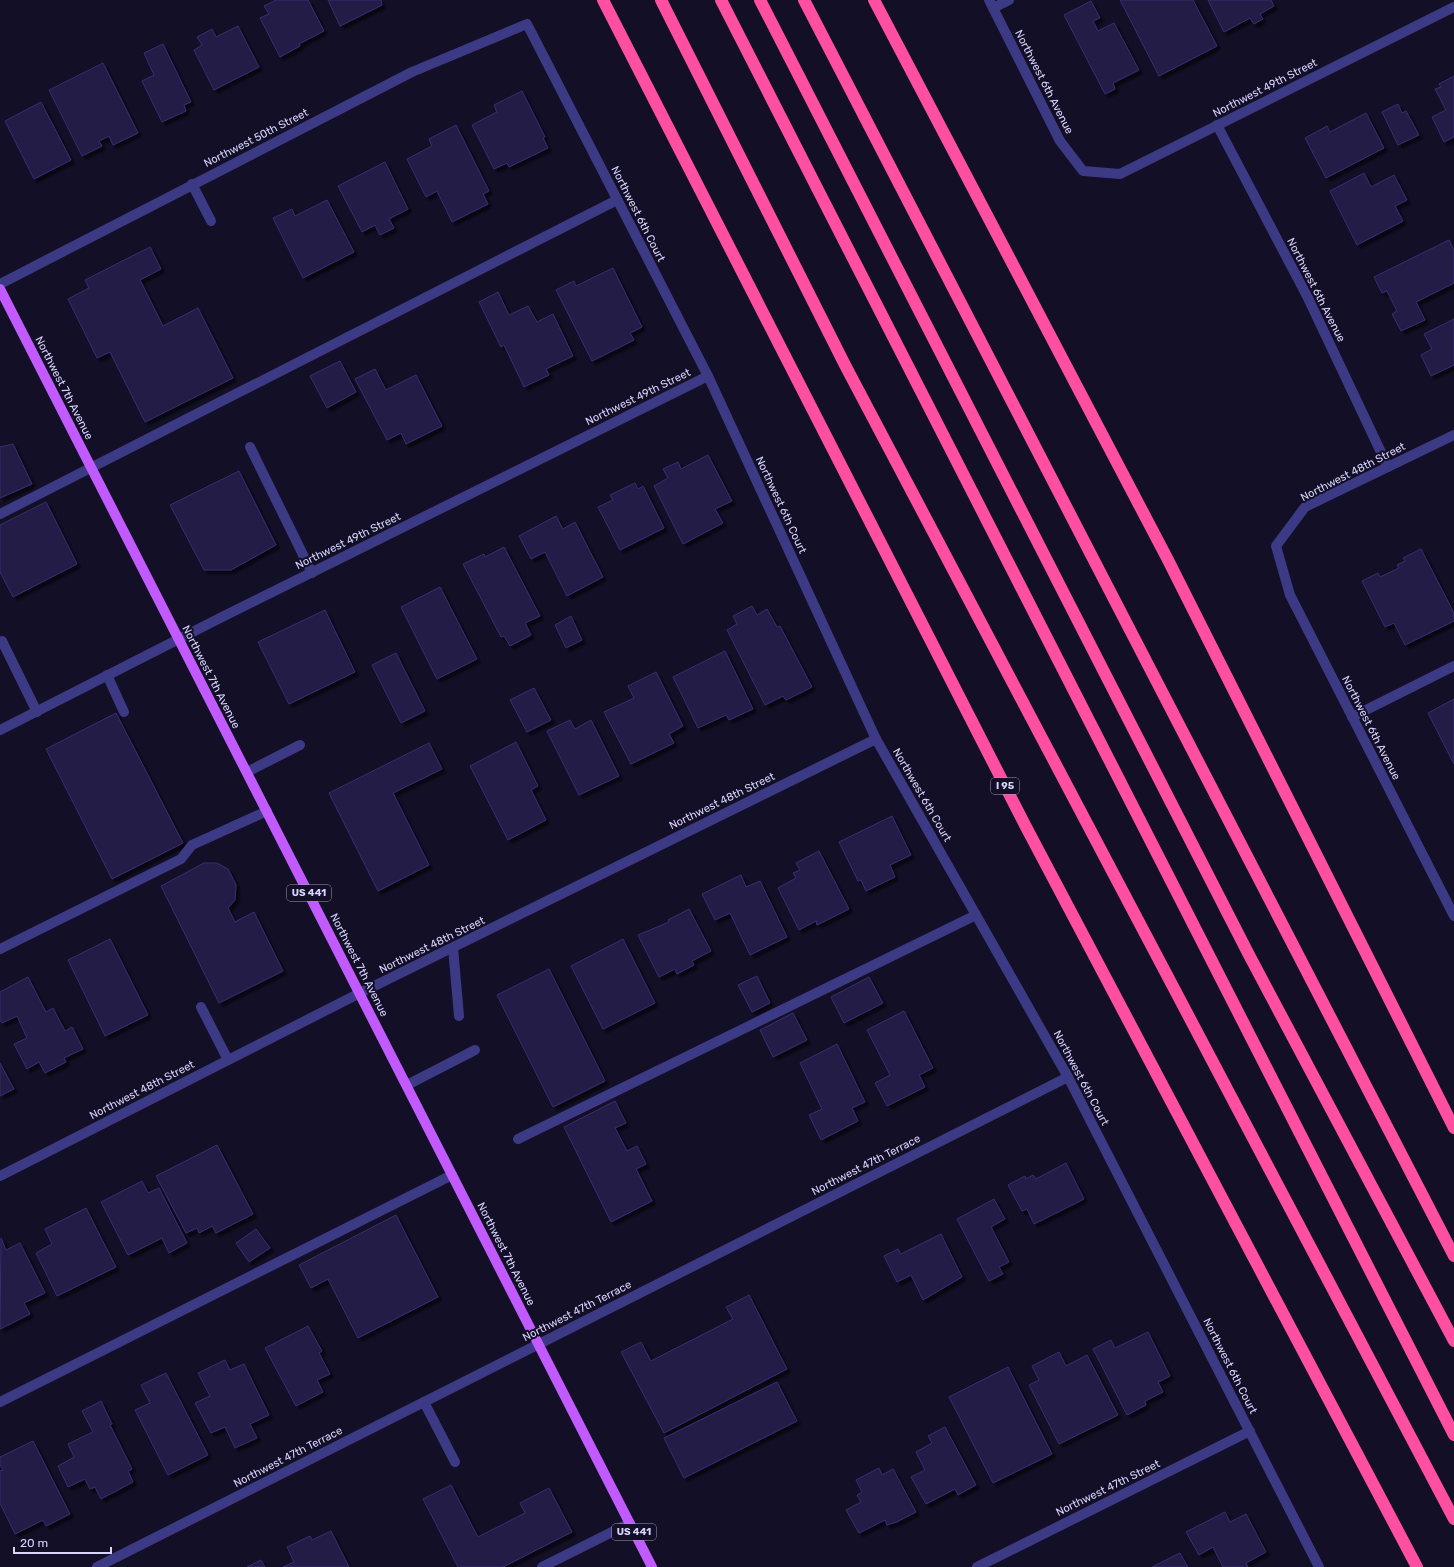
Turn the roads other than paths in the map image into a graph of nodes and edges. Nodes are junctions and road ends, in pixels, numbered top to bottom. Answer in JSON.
{"nodes":[{"id":1,"x":603,"y":0,"type":"edge"},
{"id":2,"x":661,"y":0,"type":"edge"},
{"id":3,"x":721,"y":0,"type":"edge"},
{"id":4,"x":760,"y":0,"type":"edge"},
{"id":5,"x":804,"y":0,"type":"edge"},
{"id":6,"x":874,"y":0,"type":"edge"},
{"id":7,"x":1009,"y":0,"type":"edge"},
{"id":8,"x":991,"y":4,"type":"edge"},
{"id":9,"x":1454,"y":7,"type":"edge"},
{"id":10,"x":527,"y":24,"type":"joint"},
{"id":11,"x":1217,"y":125,"type":"junction"},
{"id":12,"x":1083,"y":171,"type":"joint"},
{"id":13,"x":192,"y":184,"type":"junction"},
{"id":14,"x":617,"y":200,"type":"junction"},
{"id":15,"x":211,"y":221,"type":"dead end"},
{"id":16,"x":0,"y":284,"type":"edge"},
{"id":17,"x":0,"y":289,"type":"edge"},
{"id":18,"x":708,"y":376,"type":"junction"},
{"id":19,"x":1454,"y":435,"type":"edge"},
{"id":20,"x":250,"y":447,"type":"dead end"},
{"id":21,"x":1388,"y":467,"type":"junction"},
{"id":22,"x":90,"y":468,"type":"junction"},
{"id":23,"x":0,"y":514,"type":"edge"},
{"id":24,"x":1276,"y":546,"type":"joint"},
{"id":25,"x":312,"y":573,"type":"junction"},
{"id":26,"x":178,"y":639,"type":"junction"},
{"id":27,"x":2,"y":641,"type":"dead end"},
{"id":28,"x":1454,"y":666,"type":"edge"},
{"id":29,"x":107,"y":675,"type":"junction"},
{"id":30,"x":37,"y":712,"type":"junction"},
{"id":31,"x":124,"y":712,"type":"dead end"},
{"id":32,"x":1352,"y":717,"type":"junction"},
{"id":33,"x":0,"y":730,"type":"edge"},
{"id":34,"x":876,"y":738,"type":"junction"},
{"id":35,"x":300,"y":745,"type":"dead end"},
{"id":36,"x":247,"y":772,"type":"junction"},
{"id":37,"x":267,"y":811,"type":"junction"},
{"id":38,"x":1450,"y":898,"type":"edge"},
{"id":39,"x":976,"y":915,"type":"junction"},
{"id":40,"x":1454,"y":916,"type":"edge"},
{"id":41,"x":453,"y":948,"type":"junction"},
{"id":42,"x":0,"y":949,"type":"edge"},
{"id":43,"x":360,"y":993,"type":"junction"},
{"id":44,"x":201,"y":1007,"type":"dead end"},
{"id":45,"x":459,"y":1016,"type":"dead end"},
{"id":46,"x":475,"y":1050,"type":"dead end"},
{"id":47,"x":228,"y":1060,"type":"junction"},
{"id":48,"x":1068,"y":1077,"type":"junction"},
{"id":49,"x":407,"y":1086,"type":"junction"},
{"id":50,"x":1454,"y":1128,"type":"edge"},
{"id":51,"x":518,"y":1139,"type":"dead end"},
{"id":52,"x":452,"y":1175,"type":"junction"},
{"id":53,"x":0,"y":1176,"type":"edge"},
{"id":54,"x":1454,"y":1256,"type":"edge"},
{"id":55,"x":1454,"y":1341,"type":"edge"},
{"id":56,"x":539,"y":1344,"type":"junction"},
{"id":57,"x":0,"y":1402,"type":"edge"},
{"id":58,"x":424,"y":1402,"type":"junction"},
{"id":59,"x":1250,"y":1432,"type":"junction"},
{"id":60,"x":1454,"y":1435,"type":"edge"},
{"id":61,"x":455,"y":1462,"type":"dead end"},
{"id":62,"x":1454,"y":1519,"type":"edge"},
{"id":63,"x":630,"y":1523,"type":"junction"},
{"id":64,"x":97,"y":1567,"type":"edge"},
{"id":65,"x":542,"y":1567,"type":"edge"},
{"id":66,"x":652,"y":1567,"type":"edge"},
{"id":67,"x":977,"y":1567,"type":"edge"},
{"id":68,"x":1319,"y":1567,"type":"edge"},
{"id":69,"x":1417,"y":1567,"type":"edge"}],
"edges":[{"from":1,"to":69,"type":"highway","number":"I 95"},
{"from":2,"to":62,"type":"highway"},
{"from":3,"to":60,"type":"highway"},
{"from":4,"to":55,"type":"highway"},
{"from":5,"to":54,"type":"highway"},
{"from":6,"to":50,"type":"highway"},
{"from":7,"to":8,"type":"street"},
{"from":8,"to":12,"type":"street","name":"Northwest 6th Avenue"},
{"from":9,"to":11,"type":"street","name":"Northwest 49th Street"},
{"from":10,"to":13,"type":"street","name":"Northwest 50th Street"},
{"from":10,"to":14,"type":"street","name":"Northwest 6th Court"},
{"from":11,"to":12,"type":"street","name":"Northwest 49th Street"},
{"from":11,"to":21,"type":"street","name":"Northwest 6th Avenue"},
{"from":13,"to":15,"type":"street"},
{"from":13,"to":16,"type":"street","name":"Northwest 50th Street"},
{"from":14,"to":18,"type":"street","name":"Northwest 6th Court"},
{"from":14,"to":22,"type":"street"},
{"from":17,"to":22,"type":"main road","name":"Northwest 7th Avenue","number":"US 441"},
{"from":18,"to":25,"type":"street","name":"Northwest 49th Street"},
{"from":18,"to":34,"type":"street","name":"Northwest 6th Court"},
{"from":19,"to":21,"type":"street","name":"Northwest 48th Street"},
{"from":20,"to":25,"type":"street"},
{"from":21,"to":24,"type":"street","name":"Northwest 48th Street"},
{"from":22,"to":23,"type":"street"},
{"from":22,"to":26,"type":"main road","name":"Northwest 7th Avenue","number":"US 441"},
{"from":24,"to":32,"type":"street","name":"Northwest 6th Avenue"},
{"from":25,"to":26,"type":"street","name":"Northwest 49th Street"},
{"from":26,"to":29,"type":"street","name":"Northwest 49th Street"},
{"from":26,"to":36,"type":"main road","name":"Northwest 7th Avenue","number":"US 441"},
{"from":27,"to":30,"type":"street"},
{"from":28,"to":32,"type":"street"},
{"from":29,"to":30,"type":"street","name":"Northwest 49th Street"},
{"from":29,"to":31,"type":"street"},
{"from":30,"to":33,"type":"street","name":"Northwest 49th Street"},
{"from":32,"to":38,"type":"street","name":"Northwest 6th Avenue"},
{"from":34,"to":39,"type":"street","name":"Northwest 6th Court"},
{"from":34,"to":41,"type":"street","name":"Northwest 48th Street"},
{"from":35,"to":36,"type":"street"},
{"from":36,"to":37,"type":"main road","name":"Northwest 7th Avenue","number":"US 441"},
{"from":37,"to":42,"type":"street"},
{"from":37,"to":43,"type":"main road","name":"Northwest 7th Avenue","number":"US 441"},
{"from":38,"to":40,"type":"street","name":"Northwest 6th Avenue"},
{"from":39,"to":48,"type":"street","name":"Northwest 6th Court"},
{"from":39,"to":51,"type":"street"},
{"from":41,"to":43,"type":"street","name":"Northwest 48th Street"},
{"from":41,"to":45,"type":"street"},
{"from":43,"to":47,"type":"street","name":"Northwest 48th Street"},
{"from":43,"to":49,"type":"main road","name":"Northwest 7th Avenue","number":"US 441"},
{"from":44,"to":47,"type":"street"},
{"from":46,"to":49,"type":"street"},
{"from":47,"to":53,"type":"street","name":"Northwest 48th Street"},
{"from":48,"to":56,"type":"street","name":"Northwest 47th Terrace"},
{"from":48,"to":59,"type":"street","name":"Northwest 6th Court"},
{"from":49,"to":52,"type":"main road","name":"Northwest 7th Avenue","number":"US 441"},
{"from":52,"to":56,"type":"main road","name":"Northwest 7th Avenue","number":"US 441"},
{"from":52,"to":57,"type":"street"},
{"from":56,"to":58,"type":"street","name":"Northwest 47th Terrace"},
{"from":56,"to":63,"type":"main road","name":"Northwest 7th Avenue","number":"US 441"},
{"from":58,"to":61,"type":"street"},
{"from":58,"to":64,"type":"street","name":"Northwest 47th Terrace"},
{"from":59,"to":67,"type":"street","name":"Northwest 47th Street"},
{"from":59,"to":68,"type":"street","name":"Northwest 6th Court"},
{"from":63,"to":65,"type":"street"},
{"from":63,"to":66,"type":"main road","name":"Northwest 7th Avenue","number":"US 441"}]}
